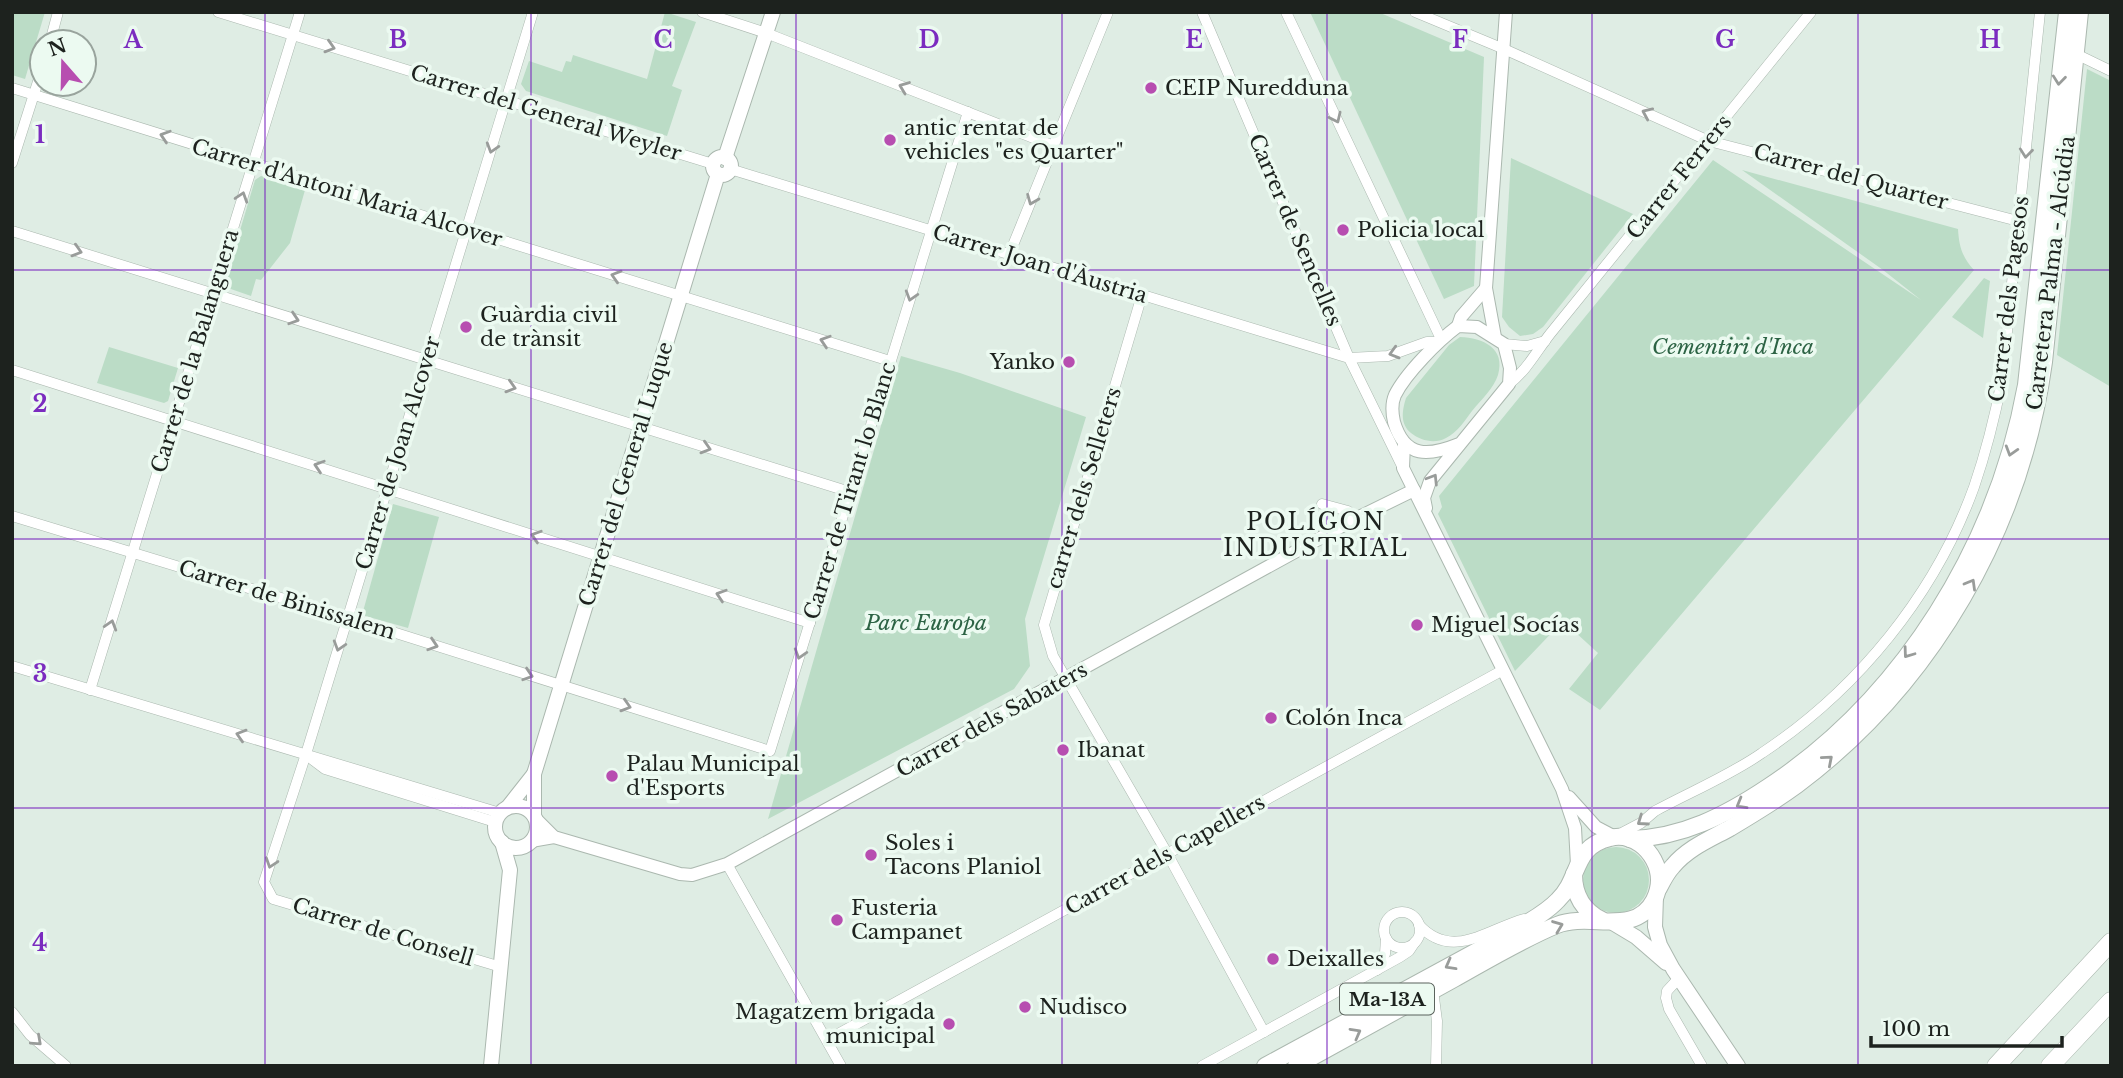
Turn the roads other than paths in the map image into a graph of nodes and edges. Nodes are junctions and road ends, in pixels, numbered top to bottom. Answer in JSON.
{"nodes":[{"id":1,"x":218,"y":12,"type":"edge"},
{"id":2,"x":300,"y":12,"type":"edge"},
{"id":3,"x":533,"y":12,"type":"edge"},
{"id":4,"x":702,"y":12,"type":"edge"},
{"id":5,"x":773,"y":12,"type":"edge"},
{"id":6,"x":1108,"y":12,"type":"edge"},
{"id":7,"x":1202,"y":12,"type":"edge"},
{"id":8,"x":1286,"y":12,"type":"edge"},
{"id":9,"x":1415,"y":12,"type":"edge"},
{"id":10,"x":1506,"y":12,"type":"edge"},
{"id":11,"x":1811,"y":12,"type":"edge"},
{"id":12,"x":2040,"y":12,"type":"edge"},
{"id":13,"x":2067,"y":12,"type":"edge"},
{"id":14,"x":2080,"y":12,"type":"edge"},
{"id":15,"x":765,"y":33,"type":"junction"},
{"id":16,"x":293,"y":36,"type":"junction"},
{"id":17,"x":1504,"y":49,"type":"junction"},
{"id":18,"x":2076,"y":54,"type":"junction"},
{"id":19,"x":2111,"y":71,"type":"edge"},
{"id":20,"x":34,"y":98,"type":"edge"},
{"id":21,"x":44,"y":98,"type":"edge"},
{"id":22,"x":506,"y":101,"type":"junction"},
{"id":23,"x":968,"y":112,"type":"junction"},
{"id":24,"x":1709,"y":141,"type":"junction"},
{"id":25,"x":1054,"y":146,"type":"junction"},
{"id":26,"x":12,"y":163,"type":"edge"},
{"id":27,"x":253,"y":164,"type":"junction"},
{"id":28,"x":722,"y":166,"type":"junction"},
{"id":29,"x":2018,"y":221,"type":"junction"},
{"id":30,"x":12,"y":230,"type":"edge"},
{"id":31,"x":467,"y":230,"type":"junction"},
{"id":32,"x":931,"y":231,"type":"junction"},
{"id":33,"x":1009,"y":255,"type":"junction"},
{"id":34,"x":1486,"y":288,"type":"junction"},
{"id":35,"x":212,"y":293,"type":"junction"},
{"id":36,"x":1142,"y":295,"type":"junction"},
{"id":37,"x":681,"y":296,"type":"junction"},
{"id":38,"x":1458,"y":326,"type":"junction"},
{"id":39,"x":1500,"y":340,"type":"junction"},
{"id":40,"x":1440,"y":341,"type":"junction"},
{"id":41,"x":1545,"y":341,"type":"junction"},
{"id":42,"x":1349,"y":358,"type":"junction"},
{"id":43,"x":426,"y":361,"type":"junction"},
{"id":44,"x":890,"y":361,"type":"junction"},
{"id":45,"x":12,"y":370,"type":"edge"},
{"id":46,"x":1509,"y":384,"type":"junction"},
{"id":47,"x":1373,"y":407,"type":"junction"},
{"id":48,"x":173,"y":419,"type":"junction"},
{"id":49,"x":1396,"y":427,"type":"junction"},
{"id":50,"x":640,"y":428,"type":"junction"},
{"id":51,"x":1404,"y":443,"type":"junction"},
{"id":52,"x":1459,"y":444,"type":"junction"},
{"id":53,"x":1403,"y":468,"type":"junction"},
{"id":54,"x":387,"y":488,"type":"junction"},
{"id":55,"x":1414,"y":490,"type":"junction"},
{"id":56,"x":850,"y":492,"type":"junction"},
{"id":57,"x":1322,"y":504,"type":"dead end"},
{"id":58,"x":12,"y":516,"type":"edge"},
{"id":59,"x":1428,"y":519,"type":"junction"},
{"id":60,"x":1353,"y":520,"type":"junction"},
{"id":61,"x":133,"y":552,"type":"junction"},
{"id":62,"x":601,"y":556,"type":"junction"},
{"id":63,"x":348,"y":618,"type":"junction"},
{"id":64,"x":810,"y":623,"type":"junction"},
{"id":65,"x":12,"y":666,"type":"edge"},
{"id":66,"x":1503,"y":670,"type":"junction"},
{"id":67,"x":1067,"y":679,"type":"junction"},
{"id":68,"x":561,"y":686,"type":"junction"},
{"id":69,"x":90,"y":690,"type":"junction"},
{"id":70,"x":770,"y":751,"type":"joint"},
{"id":71,"x":306,"y":754,"type":"junction"},
{"id":72,"x":534,"y":774,"type":"junction"},
{"id":73,"x":1562,"y":789,"type":"junction"},
{"id":74,"x":501,"y":814,"type":"junction"},
{"id":75,"x":535,"y":817,"type":"junction"},
{"id":76,"x":554,"y":836,"type":"junction"},
{"id":77,"x":1623,"y":838,"type":"junction"},
{"id":78,"x":502,"y":842,"type":"junction"},
{"id":79,"x":530,"y":843,"type":"junction"},
{"id":80,"x":1167,"y":853,"type":"junction"},
{"id":81,"x":727,"y":864,"type":"junction"},
{"id":82,"x":510,"y":870,"type":"junction"},
{"id":83,"x":1576,"y":870,"type":"junction"},
{"id":84,"x":1657,"y":892,"type":"junction"},
{"id":85,"x":268,"y":893,"type":"joint"},
{"id":86,"x":1538,"y":915,"type":"junction"},
{"id":87,"x":1374,"y":921,"type":"dead end"},
{"id":88,"x":1606,"y":921,"type":"junction"},
{"id":89,"x":1386,"y":922,"type":"junction"},
{"id":90,"x":1419,"y":925,"type":"junction"},
{"id":91,"x":1385,"y":936,"type":"junction"},
{"id":92,"x":1415,"y":942,"type":"junction"},
{"id":93,"x":2111,"y":942,"type":"edge"},
{"id":94,"x":501,"y":967,"type":"junction"},
{"id":95,"x":1376,"y":970,"type":"junction"},
{"id":96,"x":1676,"y":974,"type":"junction"},
{"id":97,"x":1433,"y":990,"type":"junction"},
{"id":98,"x":2111,"y":1001,"type":"edge"},
{"id":99,"x":12,"y":1012,"type":"edge"},
{"id":100,"x":1264,"y":1032,"type":"junction"},
{"id":101,"x":827,"y":1040,"type":"junction"},
{"id":102,"x":66,"y":1066,"type":"edge"},
{"id":103,"x":491,"y":1066,"type":"edge"},
{"id":104,"x":841,"y":1066,"type":"edge"},
{"id":105,"x":1202,"y":1066,"type":"edge"},
{"id":106,"x":1265,"y":1066,"type":"edge"},
{"id":107,"x":1296,"y":1066,"type":"edge"},
{"id":108,"x":1436,"y":1066,"type":"edge"},
{"id":109,"x":1702,"y":1066,"type":"edge"},
{"id":110,"x":1738,"y":1066,"type":"edge"},
{"id":111,"x":1996,"y":1066,"type":"edge"},
{"id":112,"x":2050,"y":1066,"type":"edge"}],
"edges":[{"from":1,"to":16,"type":"street","name":"Carrer del General Weyler"},
{"from":2,"to":16,"type":"street","name":"Carrer de la Balanguera"},
{"from":3,"to":22,"type":"street","name":"Carrer de Joan Alcover"},
{"from":4,"to":15,"type":"street"},
{"from":5,"to":15,"type":"main road","name":"Carrer del General Luque"},
{"from":6,"to":25,"type":"street"},
{"from":7,"to":42,"type":"street","name":"Carrer de Sencelles"},
{"from":8,"to":40,"type":"street","one_way":true},
{"from":9,"to":17,"type":"street","name":"Carrer del Quarter"},
{"from":10,"to":17,"type":"street"},
{"from":11,"to":24,"type":"street","name":"Carrer Ferrers"},
{"from":12,"to":29,"type":"street","name":"Carrer dels Pagesos","one_way":true},
{"from":13,"to":77,"type":"highway","name":"Carretera Palma - Alcúdia","one_way":true},
{"from":14,"to":18,"type":"highway","name":"Carretera Palma - Alcúdia"},
{"from":23,"to":15,"type":"street","one_way":true},
{"from":15,"to":28,"type":"main road","name":"Carrer del General Luque"},
{"from":16,"to":22,"type":"street","name":"Carrer del General Weyler","one_way":true},
{"from":16,"to":27,"type":"street","name":"Carrer de la Balanguera"},
{"from":24,"to":17,"type":"street","name":"Carrer del Quarter","one_way":true},
{"from":17,"to":34,"type":"street"},
{"from":18,"to":19,"type":"street"},
{"from":84,"to":18,"type":"highway","name":"Carretera Palma - Alcúdia","one_way":true},
{"from":20,"to":26,"type":"street"},
{"from":27,"to":21,"type":"street","name":"Carrer d'Antoni Maria Alcover","one_way":true},
{"from":22,"to":28,"type":"street","name":"Carrer del General Weyler"},
{"from":22,"to":31,"type":"street","name":"Carrer de Joan Alcover","one_way":true},
{"from":23,"to":25,"type":"street"},
{"from":23,"to":32,"type":"street","name":"Carrer de Tirant lo Blanc"},
{"from":24,"to":29,"type":"street","name":"Carrer del Quarter"},
{"from":24,"to":41,"type":"street","name":"Carrer Ferrers"},
{"from":25,"to":33,"type":"street","one_way":true},
{"from":27,"to":31,"type":"street","name":"Carrer d'Antoni Maria Alcover"},
{"from":35,"to":27,"type":"street","name":"Carrer de la Balanguera","one_way":true},
{"from":28,"to":32,"type":"street","name":"Carrer Joan d'Àustria"},
{"from":28,"to":37,"type":"main road","name":"Carrer del General Luque"},
{"from":29,"to":77,"type":"street","name":"Carrer dels Pagesos","one_way":true},
{"from":30,"to":35,"type":"street","one_way":true},
{"from":37,"to":31,"type":"street","name":"Carrer d'Antoni Maria Alcover","one_way":true},
{"from":31,"to":43,"type":"street","name":"Carrer de Joan Alcover"},
{"from":32,"to":33,"type":"street","name":"Carrer Joan d'Àustria"},
{"from":32,"to":44,"type":"street","name":"Carrer de Tirant lo Blanc","one_way":true},
{"from":33,"to":36,"type":"street","name":"Carrer Joan d'Àustria"},
{"from":34,"to":38,"type":"street"},
{"from":34,"to":39,"type":"street"},
{"from":35,"to":43,"type":"street","one_way":true},
{"from":35,"to":48,"type":"street","name":"Carrer de la Balanguera"},
{"from":36,"to":42,"type":"street","name":"Carrer Joan d'Àustria"},
{"from":36,"to":67,"type":"street","name":"carrer dels Selleters"},
{"from":44,"to":37,"type":"street","name":"Carrer d'Antoni Maria Alcover","one_way":true},
{"from":37,"to":50,"type":"main road","name":"Carrer del General Luque"},
{"from":38,"to":39,"type":"street"},
{"from":38,"to":40,"type":"street"},
{"from":39,"to":41,"type":"street"},
{"from":39,"to":46,"type":"street"},
{"from":40,"to":42,"type":"street","name":"Carrer Joan d'Àustria","one_way":true},
{"from":40,"to":49,"type":"street"},
{"from":41,"to":46,"type":"street","name":"Carrer Ferrers"},
{"from":42,"to":47,"type":"street","name":"Carrer de Sencelles"},
{"from":43,"to":50,"type":"street","one_way":true},
{"from":43,"to":54,"type":"street","name":"Carrer de Joan Alcover"},
{"from":44,"to":56,"type":"street","name":"Carrer de Tirant lo Blanc"},
{"from":45,"to":48,"type":"street"},
{"from":46,"to":52,"type":"street"},
{"from":47,"to":49,"type":"street","name":"Carrer de Sencelles"},
{"from":47,"to":53,"type":"street","name":"Carrer de Sencelles"},
{"from":54,"to":48,"type":"street","one_way":true},
{"from":48,"to":61,"type":"street","name":"Carrer de la Balanguera"},
{"from":49,"to":51,"type":"street"},
{"from":50,"to":56,"type":"street","one_way":true},
{"from":50,"to":62,"type":"main road","name":"Carrer del General Luque"},
{"from":51,"to":52,"type":"street"},
{"from":51,"to":53,"type":"street"},
{"from":59,"to":52,"type":"street","one_way":true},
{"from":53,"to":55,"type":"street","name":"Carrer de Sencelles"},
{"from":62,"to":54,"type":"street","one_way":true},
{"from":54,"to":63,"type":"street","name":"Carrer de Joan Alcover"},
{"from":55,"to":59,"type":"street","name":"Carrer de Sencelles"},
{"from":55,"to":60,"type":"street","name":"Carrer dels Sabaters"},
{"from":56,"to":64,"type":"street","name":"Carrer de Tirant lo Blanc"},
{"from":57,"to":60,"type":"street"},
{"from":58,"to":61,"type":"street","name":"Carrer de Binissalem"},
{"from":59,"to":66,"type":"street","name":"Carrer de Sencelles"},
{"from":60,"to":67,"type":"street","name":"Carrer dels Sabaters"},
{"from":61,"to":63,"type":"street","name":"Carrer de Binissalem"},
{"from":69,"to":61,"type":"street","name":"Carrer de la Balanguera","one_way":true},
{"from":64,"to":62,"type":"street","one_way":true},
{"from":62,"to":68,"type":"main road","name":"Carrer del General Luque"},
{"from":63,"to":68,"type":"street","name":"Carrer de Binissalem","one_way":true},
{"from":63,"to":71,"type":"street","name":"Carrer de Joan Alcover","one_way":true},
{"from":64,"to":70,"type":"street","name":"Carrer de Tirant lo Blanc","one_way":true},
{"from":65,"to":69,"type":"street"},
{"from":66,"to":73,"type":"street","name":"Carrer de Sencelles"},
{"from":66,"to":80,"type":"street","name":"Carrer dels Capellers"},
{"from":67,"to":80,"type":"street","name":"carrer dels Selleters"},
{"from":67,"to":81,"type":"street","name":"Carrer dels Sabaters"},
{"from":68,"to":70,"type":"street","name":"Carrer de Binissalem","one_way":true},
{"from":68,"to":72,"type":"main road","name":"Carrer del General Luque"},
{"from":71,"to":69,"type":"street","one_way":true},
{"from":71,"to":74,"type":"street"},
{"from":71,"to":85,"type":"street","name":"Carrer de Joan Alcover","one_way":true},
{"from":72,"to":74,"type":"main road","name":"Carrer del General Luque"},
{"from":72,"to":75,"type":"main road","name":"Carrer del General Luque"},
{"from":73,"to":77,"type":"street","name":"Carrer de Sencelles"},
{"from":73,"to":83,"type":"street","name":"Carrer de Sencelles"},
{"from":74,"to":75,"type":"main road"},
{"from":74,"to":78,"type":"main road"},
{"from":75,"to":76,"type":"street","name":"Carrer dels Sabaters"},
{"from":75,"to":79,"type":"main road"},
{"from":76,"to":79,"type":"street","name":"Carrer dels Sabaters"},
{"from":76,"to":81,"type":"street","name":"Carrer dels Sabaters"},
{"from":77,"to":83,"type":"highway"},
{"from":77,"to":84,"type":"highway"},
{"from":78,"to":79,"type":"main road"},
{"from":78,"to":82,"type":"main road"},
{"from":79,"to":82,"type":"main road"},
{"from":80,"to":100,"type":"street","name":"carrer dels Selleters"},
{"from":80,"to":101,"type":"street","name":"Carrer dels Capellers"},
{"from":81,"to":101,"type":"street"},
{"from":82,"to":94,"type":"main road"},
{"from":83,"to":86,"type":"highway","number":"Ma-13A"},
{"from":83,"to":88,"type":"highway"},
{"from":84,"to":88,"type":"highway"},
{"from":84,"to":96,"type":"main road"},
{"from":85,"to":94,"type":"street","name":"Carrer de Consell"},
{"from":86,"to":90,"type":"street"},
{"from":86,"to":106,"type":"highway","number":"Ma-13A","one_way":true},
{"from":87,"to":89,"type":"street"},
{"from":88,"to":96,"type":"main road"},
{"from":97,"to":88,"type":"highway","number":"Ma-13A","one_way":true},
{"from":89,"to":90,"type":"street"},
{"from":89,"to":91,"type":"street"},
{"from":90,"to":92,"type":"street"},
{"from":91,"to":92,"type":"street"},
{"from":91,"to":95,"type":"street"},
{"from":92,"to":95,"type":"street"},
{"from":93,"to":111,"type":"highway"},
{"from":94,"to":103,"type":"main road"},
{"from":95,"to":100,"type":"street"},
{"from":96,"to":109,"type":"street"},
{"from":96,"to":110,"type":"main road"},
{"from":107,"to":97,"type":"highway","number":"Ma-13A","one_way":true},
{"from":97,"to":108,"type":"street"},
{"from":98,"to":112,"type":"highway"},
{"from":99,"to":102,"type":"street","one_way":true},
{"from":100,"to":105,"type":"street"},
{"from":101,"to":104,"type":"street"}]}
